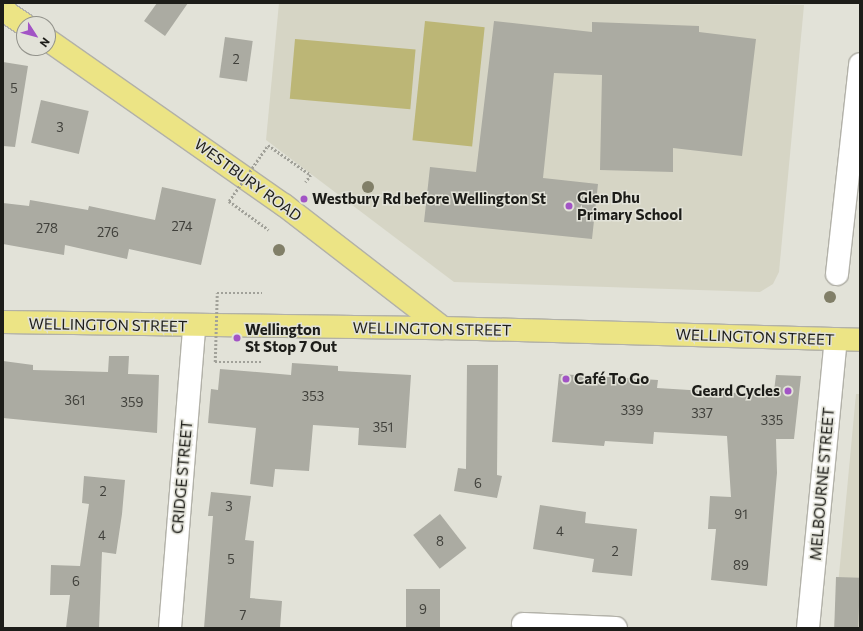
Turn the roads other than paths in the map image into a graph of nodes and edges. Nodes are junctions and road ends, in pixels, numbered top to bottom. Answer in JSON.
{"nodes":[{"id":1,"x":3,"y":10,"type":"edge"},
{"id":2,"x":16,"y":19,"type":"edge"},
{"id":3,"x":56,"y":46,"type":"edge"},
{"id":4,"x":860,"y":64,"type":"edge"},
{"id":5,"x":837,"y":274,"type":"dead end"},
{"id":6,"x":3,"y":322,"type":"edge"},
{"id":7,"x":194,"y":327,"type":"junction"},
{"id":8,"x":443,"y":328,"type":"junction"},
{"id":9,"x":836,"y":339,"type":"junction"},
{"id":10,"x":860,"y":340,"type":"edge"},
{"id":11,"x":523,"y":624,"type":"dead end"},
{"id":12,"x":170,"y":628,"type":"edge"},
{"id":13,"x":616,"y":628,"type":"edge"},
{"id":14,"x":808,"y":628,"type":"edge"}],
"edges":[{"from":1,"to":2,"type":"main road"},
{"from":3,"to":8,"type":"main road","name":"WESTBURY ROAD"},
{"from":4,"to":5,"type":"street"},
{"from":6,"to":7,"type":"main road","name":"WELLINGTON STREET"},
{"from":7,"to":8,"type":"main road","name":"WELLINGTON STREET"},
{"from":7,"to":12,"type":"street","name":"CRIDGE STREET"},
{"from":8,"to":9,"type":"main road","name":"WELLINGTON STREET"},
{"from":9,"to":10,"type":"main road","name":"WELLINGTON STREET"},
{"from":9,"to":14,"type":"street","name":"MELBOURNE STREET"},
{"from":11,"to":13,"type":"street"}]}
